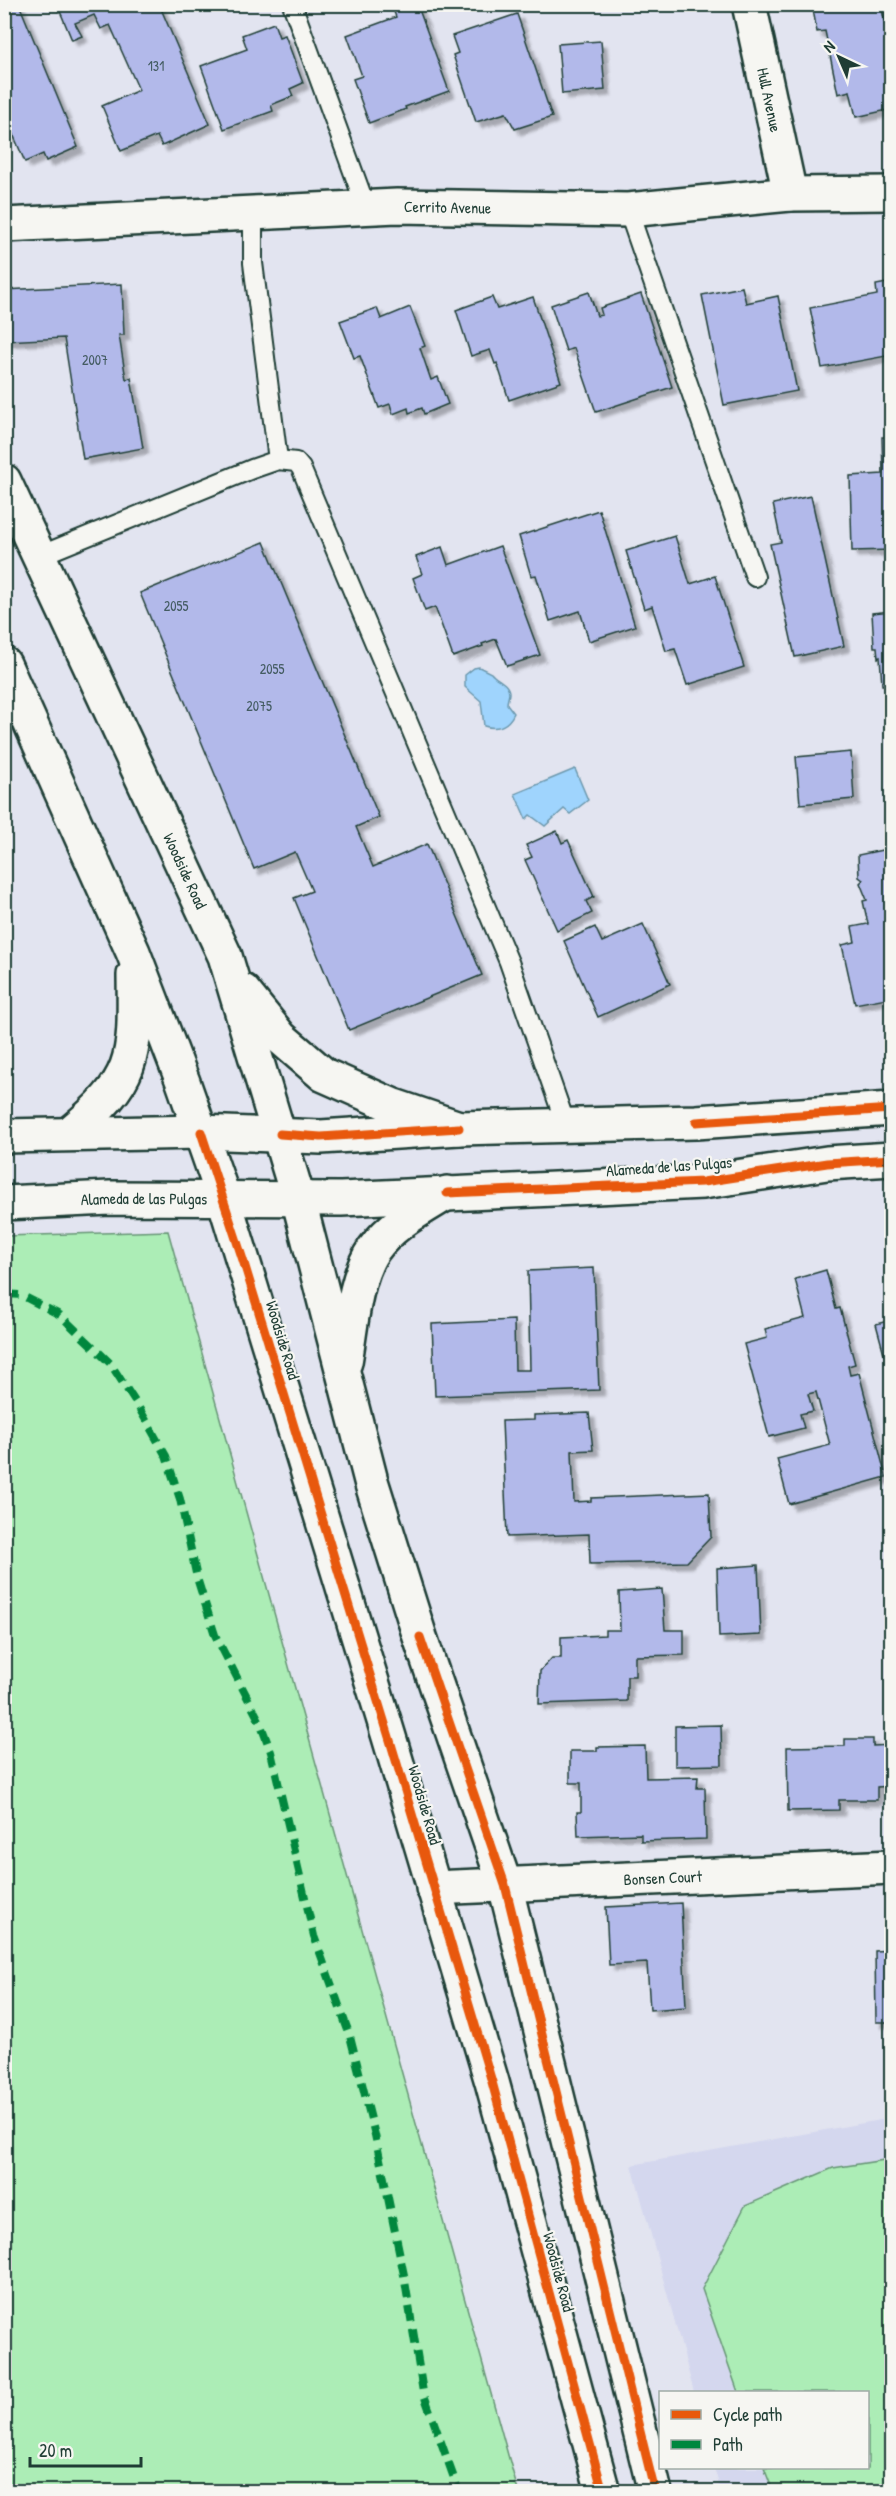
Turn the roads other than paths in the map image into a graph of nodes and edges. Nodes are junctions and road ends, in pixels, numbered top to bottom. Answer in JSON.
{"nodes":[{"id":1,"x":292,"y":4,"type":"edge"},
{"id":2,"x":749,"y":4,"type":"edge"},
{"id":3,"x":891,"y":193,"type":"edge"},
{"id":4,"x":789,"y":194,"type":"junction"},
{"id":5,"x":366,"y":207,"type":"junction"},
{"id":6,"x":628,"y":210,"type":"junction"},
{"id":7,"x":253,"y":211,"type":"junction"},
{"id":8,"x":4,"y":225,"type":"edge"},
{"id":9,"x":278,"y":460,"type":"junction"},
{"id":10,"x":4,"y":481,"type":"edge"},
{"id":11,"x":39,"y":556,"type":"junction"},
{"id":12,"x":755,"y":577,"type":"dead end"},
{"id":13,"x":4,"y":664,"type":"edge"},
{"id":14,"x":133,"y":952,"type":"junction"},
{"id":15,"x":232,"y":978,"type":"junction"},
{"id":16,"x":891,"y":1109,"type":"edge"},
{"id":17,"x":566,"y":1125,"type":"junction"},
{"id":18,"x":459,"y":1128,"type":"junction"},
{"id":19,"x":201,"y":1132,"type":"junction"},
{"id":20,"x":70,"y":1133,"type":"junction"},
{"id":21,"x":280,"y":1134,"type":"junction"},
{"id":22,"x":4,"y":1136,"type":"edge"},
{"id":23,"x":891,"y":1159,"type":"edge"},
{"id":24,"x":447,"y":1193,"type":"junction"},
{"id":25,"x":298,"y":1198,"type":"junction"},
{"id":26,"x":224,"y":1199,"type":"junction"},
{"id":27,"x":4,"y":1203,"type":"edge"},
{"id":28,"x":343,"y":1372,"type":"junction"},
{"id":29,"x":891,"y":1867,"type":"edge"},
{"id":30,"x":505,"y":1885,"type":"junction"},
{"id":31,"x":433,"y":1888,"type":"junction"},
{"id":32,"x":603,"y":2492,"type":"edge"},
{"id":33,"x":655,"y":2492,"type":"edge"}],
"edges":[{"from":1,"to":5,"type":"lane"},
{"from":2,"to":4,"type":"main road","name":"Hull Avenue"},
{"from":3,"to":4,"type":"main road","name":"Cerrito Avenue"},
{"from":4,"to":6,"type":"main road","name":"Cerrito Avenue"},
{"from":5,"to":6,"type":"main road","name":"Cerrito Avenue"},
{"from":5,"to":7,"type":"main road","name":"Cerrito Avenue"},
{"from":6,"to":12,"type":"lane"},
{"from":7,"to":8,"type":"main road","name":"Cerrito Avenue"},
{"from":7,"to":9,"type":"lane"},
{"from":9,"to":11,"type":"lane"},
{"from":9,"to":17,"type":"lane"},
{"from":10,"to":11,"type":"main road","name":"Woodside Road"},
{"from":11,"to":15,"type":"main road","name":"Woodside Road"},
{"from":13,"to":14,"type":"main road","name":"Woodside Road"},
{"from":14,"to":19,"type":"main road","name":"Woodside Road"},
{"from":14,"to":20,"type":"main road"},
{"from":15,"to":18,"type":"main road"},
{"from":15,"to":21,"type":"main road","name":"Woodside Road"},
{"from":16,"to":17,"type":"main road"},
{"from":17,"to":18,"type":"main road"},
{"from":18,"to":21,"type":"main road"},
{"from":19,"to":20,"type":"main road"},
{"from":19,"to":21,"type":"main road"},
{"from":19,"to":26,"type":"main road","name":"Woodside Road"},
{"from":20,"to":22,"type":"main road"},
{"from":21,"to":25,"type":"main road","name":"Woodside Road"},
{"from":23,"to":24,"type":"main road","name":"Alameda de las Pulgas"},
{"from":24,"to":25,"type":"main road","name":"Alameda de las Pulgas"},
{"from":24,"to":28,"type":"main road"},
{"from":25,"to":26,"type":"main road","name":"Alameda de las Pulgas"},
{"from":25,"to":28,"type":"main road","name":"Woodside Road"},
{"from":26,"to":27,"type":"main road","name":"Alameda de las Pulgas"},
{"from":26,"to":31,"type":"main road","name":"Woodside Road"},
{"from":28,"to":30,"type":"main road","name":"Woodside Road"},
{"from":29,"to":30,"type":"main road","name":"Bonsen Court"},
{"from":30,"to":31,"type":"main road","name":"Bonsen Court"},
{"from":30,"to":33,"type":"main road","name":"Woodside Road"},
{"from":31,"to":32,"type":"main road","name":"Woodside Road"}]}
